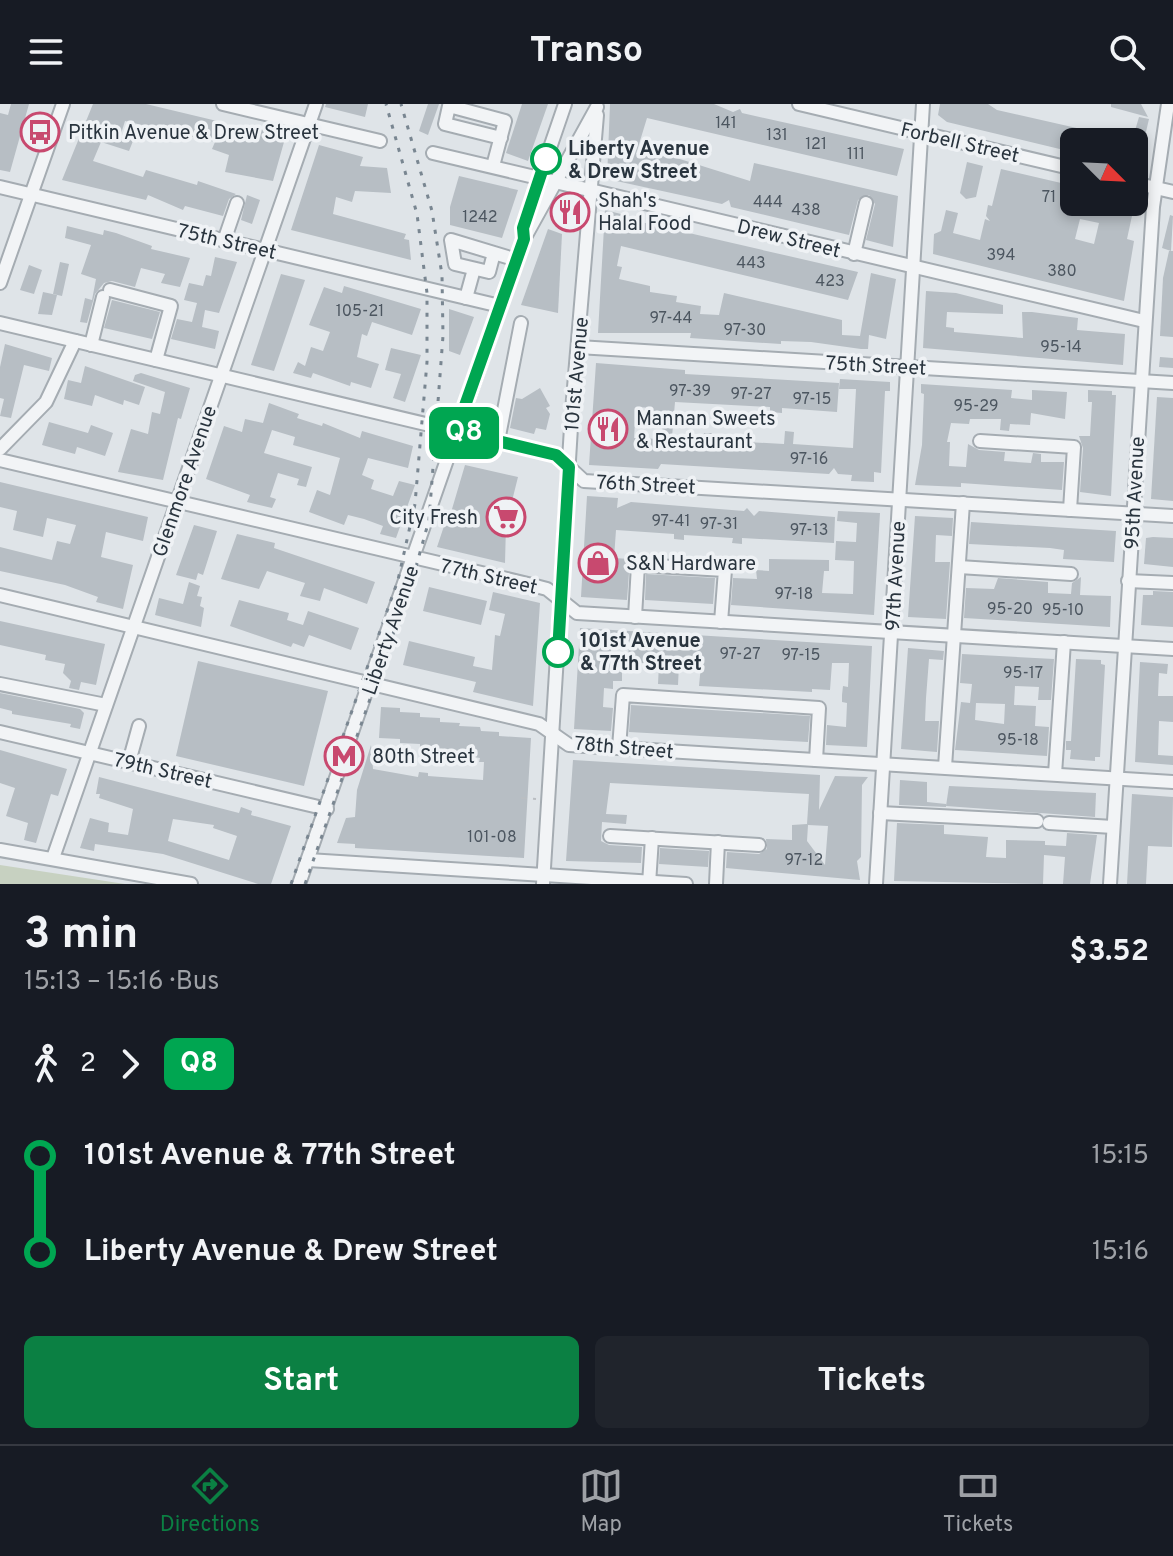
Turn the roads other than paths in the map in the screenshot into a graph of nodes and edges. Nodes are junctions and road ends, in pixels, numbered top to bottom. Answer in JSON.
{"nodes":[{"id":1,"x":63,"y":104,"type":"edge"},
{"id":2,"x":223,"y":104,"type":"edge"},
{"id":3,"x":316,"y":104,"type":"edge"},
{"id":4,"x":565,"y":104,"type":"edge"},
{"id":5,"x":799,"y":104,"type":"edge"},
{"id":6,"x":923,"y":104,"type":"edge"},
{"id":7,"x":1168,"y":104,"type":"edge"},
{"id":8,"x":597,"y":106,"type":"edge"},
{"id":9,"x":309,"y":125,"type":"junction"},
{"id":10,"x":921,"y":133,"type":"junction"},
{"id":11,"x":501,"y":138,"type":"junction"},
{"id":12,"x":380,"y":141,"type":"dead end"},
{"id":13,"x":433,"y":153,"type":"dead end"},
{"id":14,"x":493,"y":166,"type":"junction"},
{"id":15,"x":1060,"y":166,"type":"edge"},
{"id":16,"x":540,"y":178,"type":"junction"},
{"id":17,"x":555,"y":181,"type":"junction"},
{"id":18,"x":1148,"y":186,"type":"edge"},
{"id":19,"x":0,"y":187,"type":"edge"},
{"id":20,"x":1154,"y":188,"type":"junction"},
{"id":21,"x":593,"y":190,"type":"junction"},
{"id":22,"x":1173,"y":192,"type":"edge"},
{"id":23,"x":31,"y":195,"type":"junction"},
{"id":24,"x":237,"y":203,"type":"dead end"},
{"id":25,"x":866,"y":203,"type":"dead end"},
{"id":26,"x":524,"y":239,"type":"junction"},
{"id":27,"x":224,"y":241,"type":"junction"},
{"id":28,"x":265,"y":250,"type":"junction"},
{"id":29,"x":494,"y":253,"type":"junction"},
{"id":30,"x":854,"y":254,"type":"junction"},
{"id":31,"x":517,"y":260,"type":"junction"},
{"id":32,"x":913,"y":268,"type":"junction"},
{"id":33,"x":474,"y":269,"type":"junction"},
{"id":34,"x":0,"y":283,"type":"edge"},
{"id":35,"x":466,"y":298,"type":"junction"},
{"id":36,"x":500,"y":306,"type":"junction"},
{"id":37,"x":1144,"y":321,"type":"junction"},
{"id":38,"x":0,"y":323,"type":"edge"},
{"id":39,"x":521,"y":323,"type":"dead end"},
{"id":40,"x":75,"y":341,"type":"junction"},
{"id":41,"x":91,"y":345,"type":"junction"},
{"id":42,"x":578,"y":347,"type":"junction"},
{"id":43,"x":156,"y":360,"type":"junction"},
{"id":44,"x":907,"y":367,"type":"junction"},
{"id":45,"x":221,"y":375,"type":"junction"},
{"id":46,"x":1141,"y":381,"type":"junction"},
{"id":47,"x":1173,"y":383,"type":"edge"},
{"id":48,"x":456,"y":431,"type":"junction"},
{"id":49,"x":498,"y":441,"type":"junction"},
{"id":50,"x":980,"y":441,"type":"dead end"},
{"id":51,"x":0,"y":449,"type":"edge"},
{"id":52,"x":0,"y":460,"type":"edge"},
{"id":53,"x":569,"y":467,"type":"junction"},
{"id":54,"x":899,"y":499,"type":"junction"},
{"id":55,"x":177,"y":501,"type":"junction"},
{"id":56,"x":963,"y":503,"type":"junction"},
{"id":57,"x":1070,"y":510,"type":"junction"},
{"id":58,"x":1133,"y":513,"type":"junction"},
{"id":59,"x":1173,"y":516,"type":"edge"},
{"id":60,"x":415,"y":559,"type":"junction"},
{"id":61,"x":959,"y":567,"type":"junction"},
{"id":62,"x":1071,"y":574,"type":"dead end"},
{"id":63,"x":1128,"y":581,"type":"junction"},
{"id":64,"x":1173,"y":583,"type":"edge"},
{"id":65,"x":0,"y":595,"type":"edge"},
{"id":66,"x":561,"y":601,"type":"junction"},
{"id":67,"x":635,"y":617,"type":"junction"},
{"id":68,"x":721,"y":622,"type":"junction"},
{"id":69,"x":133,"y":628,"type":"junction"},
{"id":70,"x":891,"y":631,"type":"junction"},
{"id":71,"x":954,"y":635,"type":"junction"},
{"id":72,"x":1064,"y":642,"type":"junction"},
{"id":73,"x":1124,"y":646,"type":"junction"},
{"id":74,"x":1173,"y":649,"type":"edge"},
{"id":75,"x":0,"y":684,"type":"edge"},
{"id":76,"x":372,"y":684,"type":"junction"},
{"id":77,"x":106,"y":705,"type":"junction"},
{"id":78,"x":139,"y":726,"type":"dead end"},
{"id":79,"x":0,"y":732,"type":"edge"},
{"id":80,"x":553,"y":734,"type":"junction"},
{"id":81,"x":619,"y":748,"type":"junction"},
{"id":82,"x":89,"y":753,"type":"junction"},
{"id":83,"x":816,"y":760,"type":"junction"},
{"id":84,"x":129,"y":762,"type":"junction"},
{"id":85,"x":883,"y":763,"type":"junction"},
{"id":86,"x":945,"y":767,"type":"junction"},
{"id":87,"x":1055,"y":774,"type":"junction"},
{"id":88,"x":1116,"y":778,"type":"junction"},
{"id":89,"x":1173,"y":782,"type":"edge"},
{"id":90,"x":327,"y":809,"type":"junction"},
{"id":91,"x":880,"y":813,"type":"junction"},
{"id":92,"x":1113,"y":827,"type":"junction"},
{"id":93,"x":610,"y":836,"type":"dead end"},
{"id":94,"x":652,"y":838,"type":"junction"},
{"id":95,"x":718,"y":842,"type":"junction"},
{"id":96,"x":759,"y":845,"type":"dead end"},
{"id":97,"x":0,"y":850,"type":"edge"},
{"id":98,"x":53,"y":858,"type":"junction"},
{"id":99,"x":308,"y":860,"type":"junction"},
{"id":100,"x":544,"y":880,"type":"edge"},
{"id":101,"x":649,"y":883,"type":"edge"},
{"id":102,"x":191,"y":884,"type":"edge"},
{"id":103,"x":299,"y":884,"type":"edge"},
{"id":104,"x":686,"y":884,"type":"edge"},
{"id":105,"x":716,"y":884,"type":"edge"},
{"id":106,"x":876,"y":884,"type":"edge"},
{"id":107,"x":1110,"y":884,"type":"edge"}],
"edges":[{"from":1,"to":23,"type":"street"},
{"from":2,"to":9,"type":"street"},
{"from":3,"to":9,"type":"street","name":"Glenmore Avenue"},
{"from":4,"to":16,"type":"street","name":"Liberty Avenue"},
{"from":5,"to":10,"type":"street","name":"Forbell Street"},
{"from":6,"to":10,"type":"street","name":"97th Avenue"},
{"from":7,"to":20,"type":"street","name":"95th Avenue"},
{"from":8,"to":17,"type":"street","name":"Liberty Avenue"},
{"from":8,"to":21,"type":"street","name":"101st Avenue"},
{"from":9,"to":12,"type":"street"},
{"from":9,"to":28,"type":"street","name":"Glenmore Avenue"},
{"from":10,"to":15,"type":"street","name":"Forbell Street"},
{"from":10,"to":32,"type":"street","name":"97th Avenue"},
{"from":11,"to":11,"type":"street"},
{"from":11,"to":14,"type":"street"},
{"from":13,"to":14,"type":"street","name":"Drew Street"},
{"from":14,"to":16,"type":"street","name":"Drew Street"},
{"from":16,"to":17,"type":"street","name":"Drew Street"},
{"from":16,"to":26,"type":"street","name":"Liberty Avenue"},
{"from":17,"to":21,"type":"street","name":"Drew Street"},
{"from":17,"to":26,"type":"street","name":"Liberty Avenue"},
{"from":18,"to":20,"type":"street"},
{"from":19,"to":23,"type":"street","name":"75th Street"},
{"from":20,"to":22,"type":"street"},
{"from":20,"to":37,"type":"street","name":"95th Avenue"},
{"from":21,"to":30,"type":"street","name":"Drew Street"},
{"from":21,"to":42,"type":"street","name":"101st Avenue"},
{"from":23,"to":27,"type":"street","name":"75th Street"},
{"from":23,"to":34,"type":"street"},
{"from":24,"to":27,"type":"street"},
{"from":25,"to":30,"type":"street"},
{"from":26,"to":31,"type":"street","name":"Liberty Avenue"},
{"from":27,"to":28,"type":"street","name":"75th Street"},
{"from":28,"to":35,"type":"street","name":"75th Street"},
{"from":28,"to":45,"type":"street","name":"Glenmore Avenue"},
{"from":29,"to":31,"type":"street"},
{"from":29,"to":33,"type":"street"},
{"from":29,"to":33,"type":"street"},
{"from":30,"to":32,"type":"street","name":"Drew Street"},
{"from":31,"to":36,"type":"street","name":"Liberty Avenue"},
{"from":32,"to":37,"type":"street","name":"Drew Street"},
{"from":32,"to":44,"type":"street","name":"97th Avenue"},
{"from":33,"to":35,"type":"street"},
{"from":35,"to":36,"type":"street","name":"75th Street"},
{"from":36,"to":48,"type":"street","name":"Liberty Avenue"},
{"from":37,"to":46,"type":"street","name":"95th Avenue"},
{"from":38,"to":40,"type":"street","name":"76th Street"},
{"from":39,"to":49,"type":"street"},
{"from":40,"to":41,"type":"street","name":"76th Street"},
{"from":40,"to":51,"type":"street"},
{"from":41,"to":43,"type":"street","name":"76th Street"},
{"from":41,"to":43,"type":"street"},
{"from":42,"to":44,"type":"street","name":"75th Street"},
{"from":42,"to":53,"type":"street","name":"101st Avenue"},
{"from":43,"to":45,"type":"street","name":"76th Street"},
{"from":44,"to":46,"type":"street","name":"75th Street"},
{"from":44,"to":54,"type":"street","name":"97th Avenue"},
{"from":45,"to":48,"type":"street","name":"76th Street"},
{"from":45,"to":55,"type":"street","name":"Glenmore Avenue"},
{"from":46,"to":47,"type":"street","name":"75th Street"},
{"from":46,"to":58,"type":"street","name":"95th Avenue"},
{"from":48,"to":49,"type":"street","name":"76th Street"},
{"from":48,"to":60,"type":"street","name":"Liberty Avenue"},
{"from":49,"to":53,"type":"street","name":"76th Street"},
{"from":50,"to":57,"type":"street"},
{"from":52,"to":55,"type":"street","name":"77th Street"},
{"from":53,"to":54,"type":"street","name":"76th Street"},
{"from":53,"to":66,"type":"street","name":"101st Avenue"},
{"from":54,"to":56,"type":"street","name":"76th Street"},
{"from":54,"to":70,"type":"street","name":"97th Avenue"},
{"from":55,"to":60,"type":"street","name":"77th Street"},
{"from":55,"to":69,"type":"street","name":"Glenmore Avenue"},
{"from":56,"to":57,"type":"street","name":"76th Street"},
{"from":56,"to":61,"type":"street"},
{"from":57,"to":58,"type":"street","name":"76th Street"},
{"from":58,"to":59,"type":"street","name":"76th Street"},
{"from":58,"to":63,"type":"street","name":"95th Avenue"},
{"from":60,"to":66,"type":"street","name":"77th Street"},
{"from":60,"to":76,"type":"street","name":"Liberty Avenue"},
{"from":61,"to":62,"type":"street"},
{"from":61,"to":71,"type":"street"},
{"from":63,"to":64,"type":"street"},
{"from":63,"to":73,"type":"street","name":"95th Avenue"},
{"from":65,"to":69,"type":"street","name":"78th Street"},
{"from":66,"to":67,"type":"street","name":"77th Street"},
{"from":66,"to":80,"type":"street","name":"101st Avenue"},
{"from":67,"to":68,"type":"street","name":"77th Street"},
{"from":67,"to":68,"type":"street"},
{"from":68,"to":70,"type":"street","name":"77th Street"},
{"from":69,"to":76,"type":"street","name":"78th Street"},
{"from":69,"to":77,"type":"street","name":"Glenmore Avenue"},
{"from":70,"to":71,"type":"street","name":"77th Street"},
{"from":70,"to":85,"type":"street","name":"97th Avenue"},
{"from":71,"to":72,"type":"street","name":"77th Street"},
{"from":71,"to":86,"type":"street"},
{"from":72,"to":73,"type":"street","name":"77th Street"},
{"from":72,"to":87,"type":"street"},
{"from":73,"to":74,"type":"street","name":"77th Street"},
{"from":73,"to":88,"type":"street","name":"95th Avenue"},
{"from":75,"to":77,"type":"street"},
{"from":76,"to":80,"type":"street","name":"78th Street"},
{"from":76,"to":90,"type":"street","name":"Liberty Avenue"},
{"from":77,"to":82,"type":"street","name":"Glenmore Avenue"},
{"from":78,"to":84,"type":"street"},
{"from":79,"to":82,"type":"street","name":"79th Street"},
{"from":80,"to":81,"type":"street","name":"78th Street"},
{"from":80,"to":100,"type":"street","name":"101st Avenue"},
{"from":81,"to":83,"type":"street","name":"78th Street"},
{"from":81,"to":83,"type":"street"},
{"from":82,"to":84,"type":"street","name":"79th Street"},
{"from":82,"to":98,"type":"street","name":"Glenmore Avenue"},
{"from":83,"to":85,"type":"street","name":"78th Street"},
{"from":84,"to":90,"type":"street","name":"79th Street"},
{"from":85,"to":86,"type":"street","name":"78th Street"},
{"from":85,"to":91,"type":"street","name":"97th Avenue"},
{"from":86,"to":87,"type":"street","name":"78th Street"},
{"from":87,"to":88,"type":"street","name":"78th Street"},
{"from":88,"to":89,"type":"street","name":"78th Street"},
{"from":88,"to":92,"type":"street","name":"95th Avenue"},
{"from":90,"to":99,"type":"street","name":"Liberty Avenue"},
{"from":91,"to":92,"type":"street"},
{"from":91,"to":106,"type":"street","name":"97th Avenue"},
{"from":92,"to":107,"type":"street","name":"95th Avenue"},
{"from":93,"to":94,"type":"street"},
{"from":94,"to":95,"type":"street"},
{"from":94,"to":101,"type":"street"},
{"from":95,"to":96,"type":"street"},
{"from":95,"to":105,"type":"street"},
{"from":97,"to":98,"type":"street"},
{"from":98,"to":102,"type":"street"},
{"from":99,"to":100,"type":"street"},
{"from":99,"to":103,"type":"street","name":"Liberty Avenue"},
{"from":100,"to":101,"type":"street"},
{"from":101,"to":104,"type":"street"}]}
